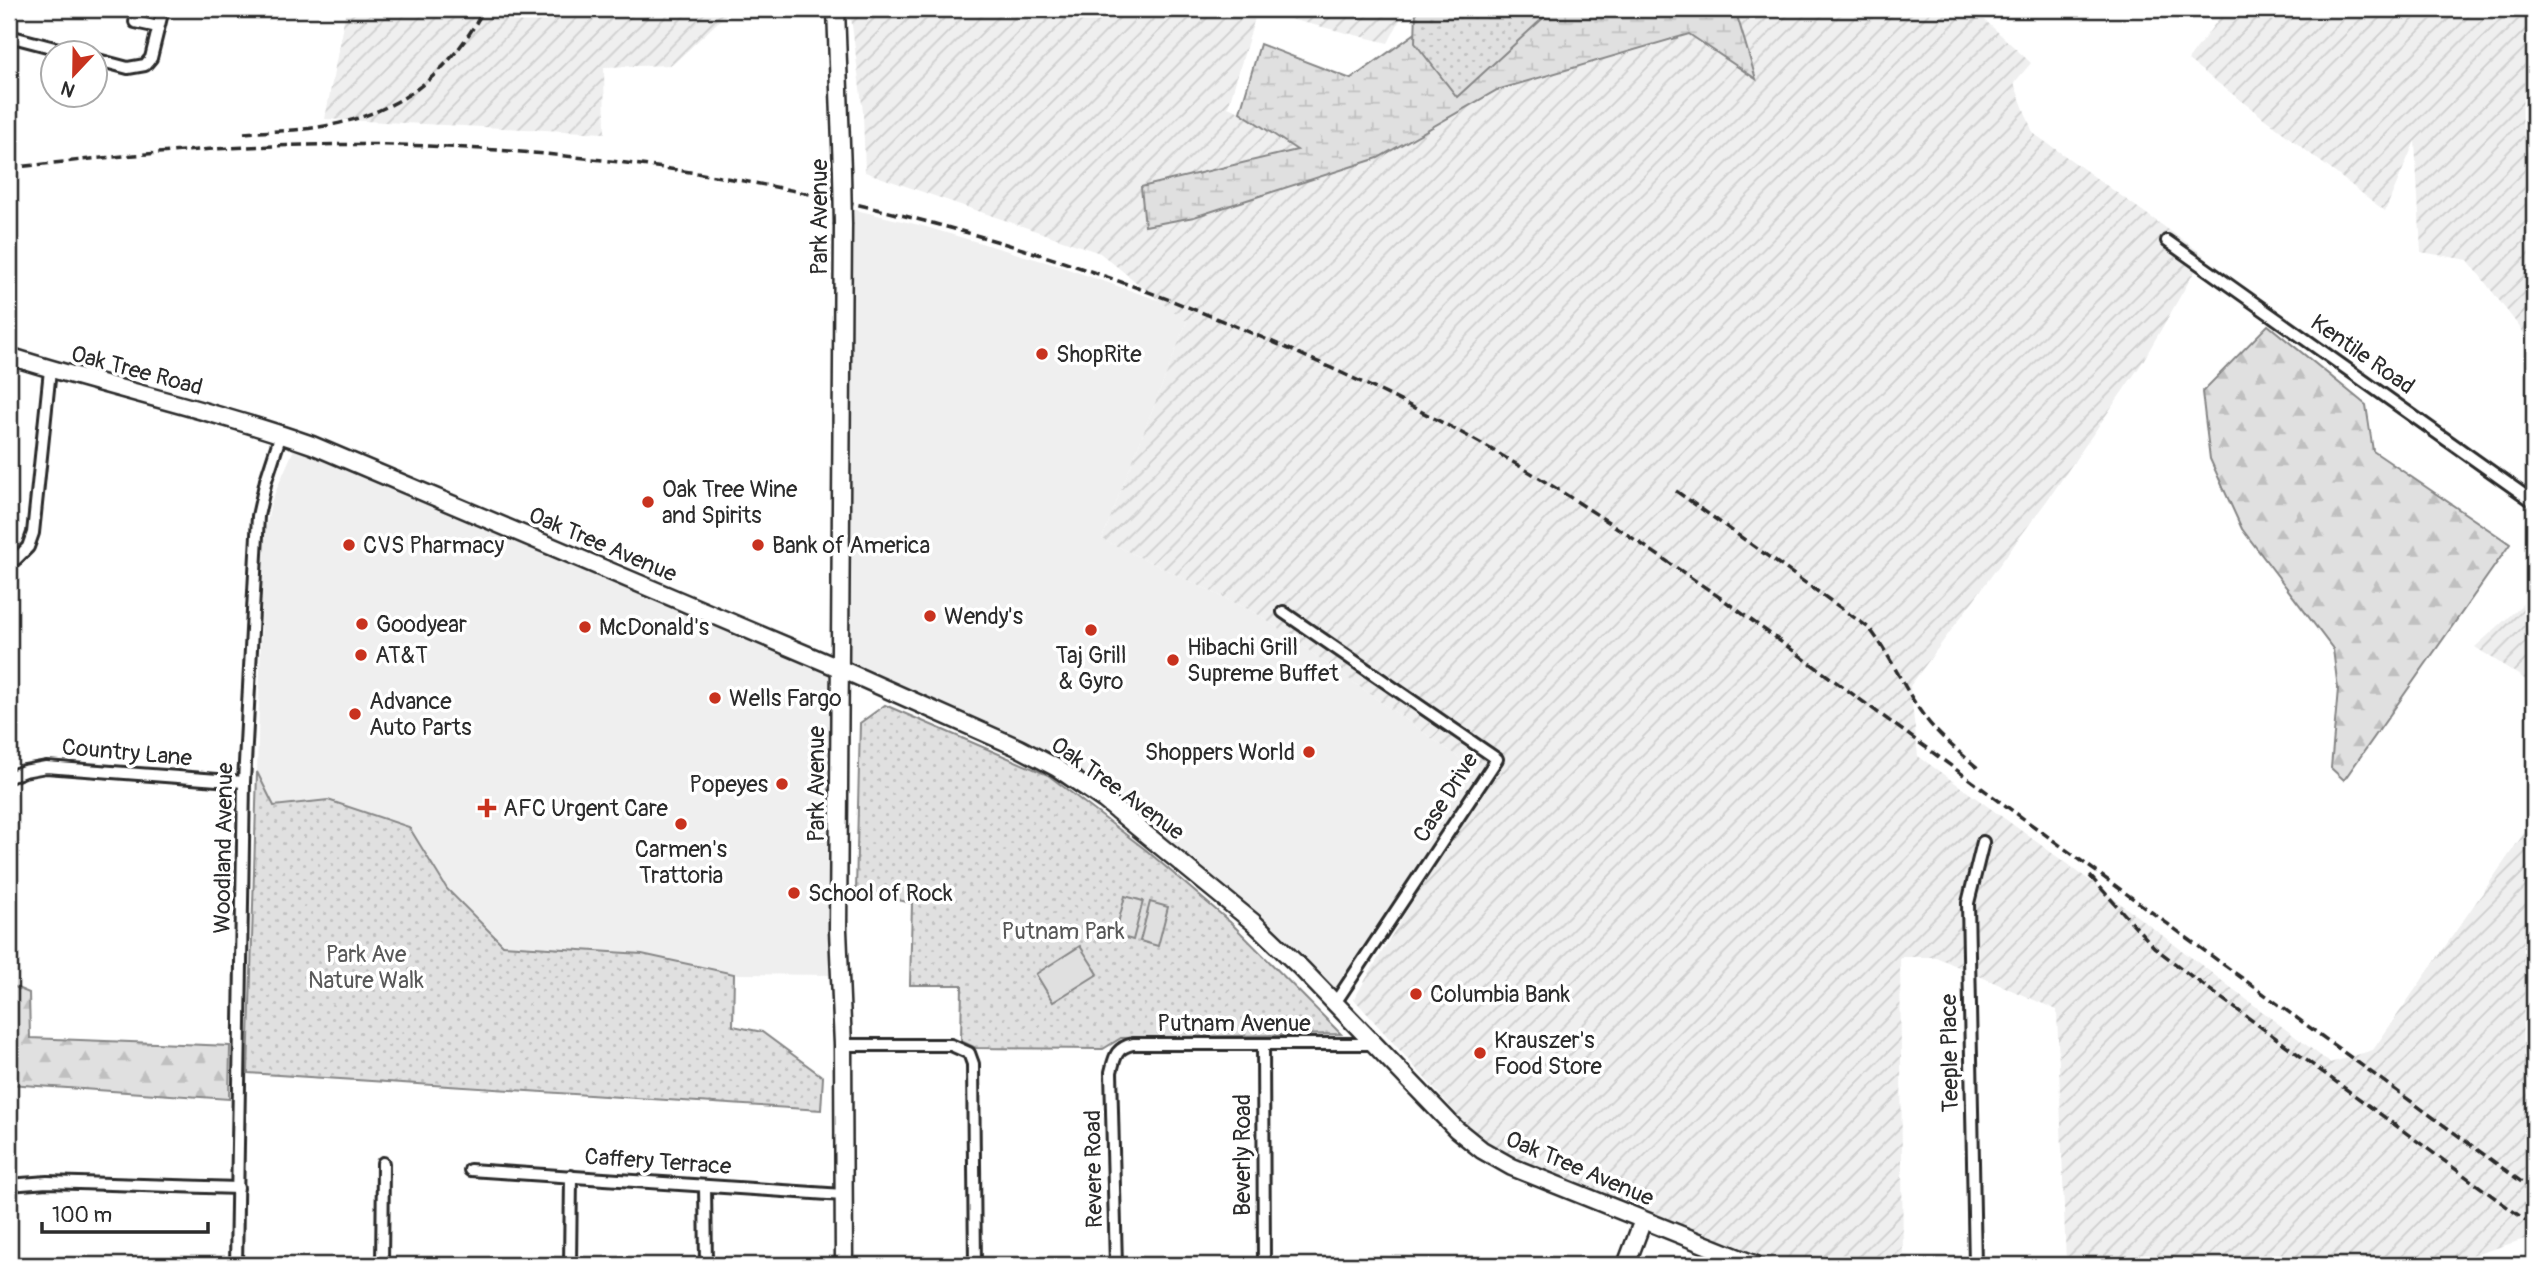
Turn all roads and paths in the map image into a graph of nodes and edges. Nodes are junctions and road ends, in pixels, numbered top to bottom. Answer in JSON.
{"nodes":[{"id":1,"x":163,"y":9,"type":"edge"},
{"id":2,"x":836,"y":9,"type":"edge"},
{"id":3,"x":135,"y":22,"type":"dead end"},
{"id":4,"x":158,"y":27,"type":"junction"},
{"id":5,"x":9,"y":36,"type":"edge"},
{"id":6,"x":38,"y":44,"type":"edge"},
{"id":7,"x":108,"y":63,"type":"edge"},
{"id":8,"x":2167,"y":241,"type":"dead end"},
{"id":9,"x":9,"y":356,"type":"edge"},
{"id":10,"x":50,"y":370,"type":"junction"},
{"id":11,"x":254,"y":426,"type":"joint"},
{"id":12,"x":281,"y":435,"type":"junction"},
{"id":13,"x":2534,"y":502,"type":"edge"},
{"id":14,"x":16,"y":559,"type":"dead end"},
{"id":15,"x":1283,"y":612,"type":"dead end"},
{"id":16,"x":841,"y":668,"type":"junction"},
{"id":17,"x":9,"y":777,"type":"edge"},
{"id":18,"x":244,"y":782,"type":"junction"},
{"id":19,"x":1983,"y":842,"type":"dead end"},
{"id":20,"x":1335,"y":1003,"type":"junction"},
{"id":21,"x":1263,"y":1044,"type":"junction"},
{"id":22,"x":1375,"y":1044,"type":"junction"},
{"id":23,"x":843,"y":1045,"type":"junction"},
{"id":24,"x":1111,"y":1072,"type":"joint"},
{"id":25,"x":383,"y":1163,"type":"dead end"},
{"id":26,"x":470,"y":1170,"type":"dead end"},
{"id":27,"x":571,"y":1176,"type":"junction"},
{"id":28,"x":9,"y":1185,"type":"edge"},
{"id":29,"x":705,"y":1186,"type":"junction"},
{"id":30,"x":238,"y":1188,"type":"junction"},
{"id":31,"x":843,"y":1195,"type":"junction"},
{"id":32,"x":1643,"y":1220,"type":"junction"},
{"id":33,"x":236,"y":1265,"type":"edge"},
{"id":34,"x":382,"y":1265,"type":"edge"},
{"id":35,"x":570,"y":1265,"type":"edge"},
{"id":36,"x":706,"y":1265,"type":"edge"},
{"id":37,"x":844,"y":1265,"type":"edge"},
{"id":38,"x":975,"y":1265,"type":"edge"},
{"id":39,"x":1116,"y":1265,"type":"edge"},
{"id":40,"x":1264,"y":1265,"type":"edge"},
{"id":41,"x":1626,"y":1265,"type":"edge"},
{"id":42,"x":1756,"y":1265,"type":"edge"},
{"id":43,"x":1975,"y":1265,"type":"edge"}],
"edges":[{"from":1,"to":4,"type":"street"},
{"from":2,"to":16,"type":"street","name":"Park Avenue","bridge":true},
{"from":3,"to":4,"type":"street"},
{"from":4,"to":7,"type":"street"},
{"from":5,"to":6,"type":"street"},
{"from":8,"to":13,"type":"street","name":"Kentile Road"},
{"from":9,"to":10,"type":"street","name":"Oak Tree Road"},
{"from":10,"to":11,"type":"street","name":"Oak Tree Road"},
{"from":10,"to":14,"type":"street"},
{"from":11,"to":12,"type":"street","name":"Oak Tree Avenue"},
{"from":12,"to":16,"type":"street","name":"Oak Tree Avenue"},
{"from":12,"to":18,"type":"street","name":"Woodland Avenue"},
{"from":15,"to":20,"type":"street","name":"Case Drive"},
{"from":16,"to":20,"type":"street","name":"Oak Tree Avenue"},
{"from":16,"to":23,"type":"street","name":"Park Avenue"},
{"from":17,"to":18,"type":"street","name":"Country Lane"},
{"from":18,"to":30,"type":"street","name":"Woodland Avenue"},
{"from":19,"to":43,"type":"street","name":"Teeple Place"},
{"from":20,"to":22,"type":"street","name":"Oak Tree Avenue"},
{"from":21,"to":22,"type":"street","name":"Putnam Avenue"},
{"from":21,"to":24,"type":"street","name":"Putnam Avenue"},
{"from":21,"to":40,"type":"street","name":"Beverly Road"},
{"from":22,"to":32,"type":"street","name":"Oak Tree Avenue"},
{"from":23,"to":31,"type":"street","name":"Park Avenue"},
{"from":23,"to":38,"type":"street"},
{"from":24,"to":39,"type":"street","name":"Revere Road"},
{"from":25,"to":34,"type":"street"},
{"from":26,"to":27,"type":"street","name":"Caffery Terrace"},
{"from":27,"to":29,"type":"street","name":"Caffery Terrace"},
{"from":27,"to":35,"type":"street"},
{"from":28,"to":30,"type":"street"},
{"from":29,"to":31,"type":"street","name":"Caffery Terrace"},
{"from":29,"to":36,"type":"street"},
{"from":30,"to":33,"type":"street","name":"Woodland Avenue"},
{"from":31,"to":37,"type":"street","name":"Park Avenue"},
{"from":32,"to":41,"type":"street"},
{"from":32,"to":42,"type":"street","name":"Oak Tree Avenue"}]}
